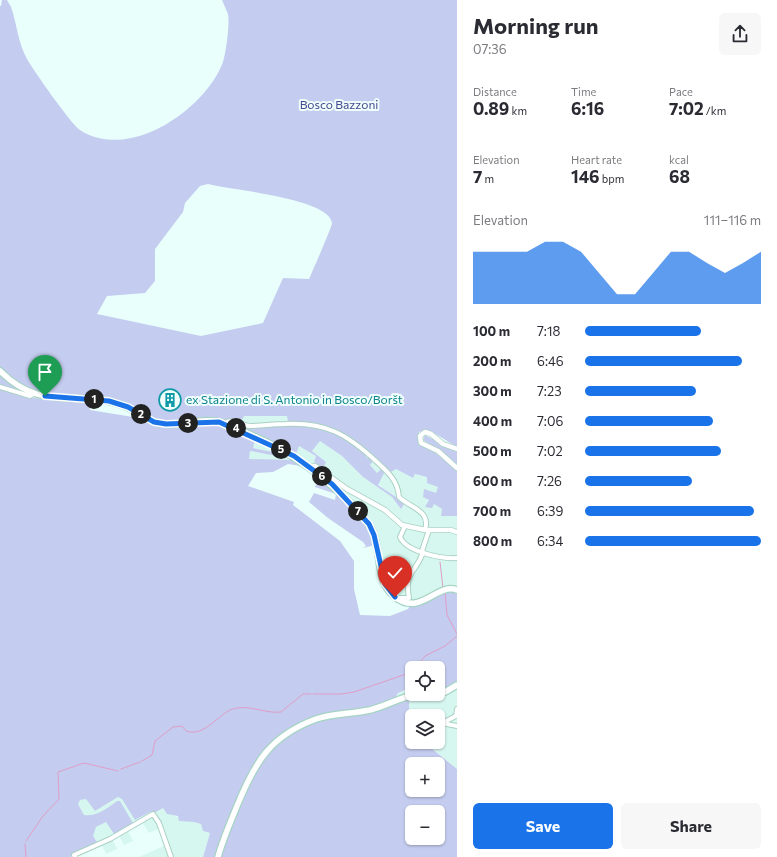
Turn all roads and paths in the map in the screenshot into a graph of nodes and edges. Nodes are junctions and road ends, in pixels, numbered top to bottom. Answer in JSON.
{"nodes":[{"id":1,"x":0,"y":370,"type":"edge"},
{"id":2,"x":0,"y":387,"type":"edge"},
{"id":3,"x":34,"y":394,"type":"junction"},
{"id":4,"x":225,"y":423,"type":"junction"},
{"id":5,"x":457,"y":449,"type":"edge"},
{"id":6,"x":311,"y":467,"type":"junction"},
{"id":7,"x":457,"y":468,"type":"edge"},
{"id":8,"x":405,"y":526,"type":"junction"},
{"id":9,"x":427,"y":530,"type":"junction"},
{"id":10,"x":457,"y":532,"type":"edge"},
{"id":11,"x":423,"y":552,"type":"junction"},
{"id":12,"x":457,"y":558,"type":"edge"},
{"id":13,"x":457,"y":590,"type":"edge"},
{"id":14,"x":395,"y":597,"type":"junction"},
{"id":15,"x":457,"y":685,"type":"edge"},
{"id":16,"x":445,"y":692,"type":"edge"},
{"id":17,"x":405,"y":698,"type":"edge"},
{"id":18,"x":457,"y":709,"type":"edge"},
{"id":19,"x":457,"y":726,"type":"edge"},
{"id":20,"x":75,"y":857,"type":"edge"},
{"id":21,"x":171,"y":857,"type":"edge"},
{"id":22,"x":218,"y":857,"type":"edge"}],
"edges":[{"from":1,"to":3,"type":"main road"},
{"from":2,"to":3,"type":"street"},
{"from":3,"to":4,"type":"main road"},
{"from":4,"to":6,"type":"main road"},
{"from":4,"to":9,"type":"street"},
{"from":5,"to":7,"type":"street"},
{"from":6,"to":8,"type":"street"},
{"from":6,"to":14,"type":"main road"},
{"from":8,"to":9,"type":"street"},
{"from":8,"to":11,"type":"street"},
{"from":9,"to":10,"type":"street"},
{"from":9,"to":11,"type":"street"},
{"from":11,"to":12,"type":"street"},
{"from":11,"to":14,"type":"street"},
{"from":13,"to":14,"type":"main road"},
{"from":15,"to":16,"type":"main road"},
{"from":17,"to":22,"type":"main road"},
{"from":18,"to":19,"type":"street"},
{"from":20,"to":21,"type":"street"}]}
